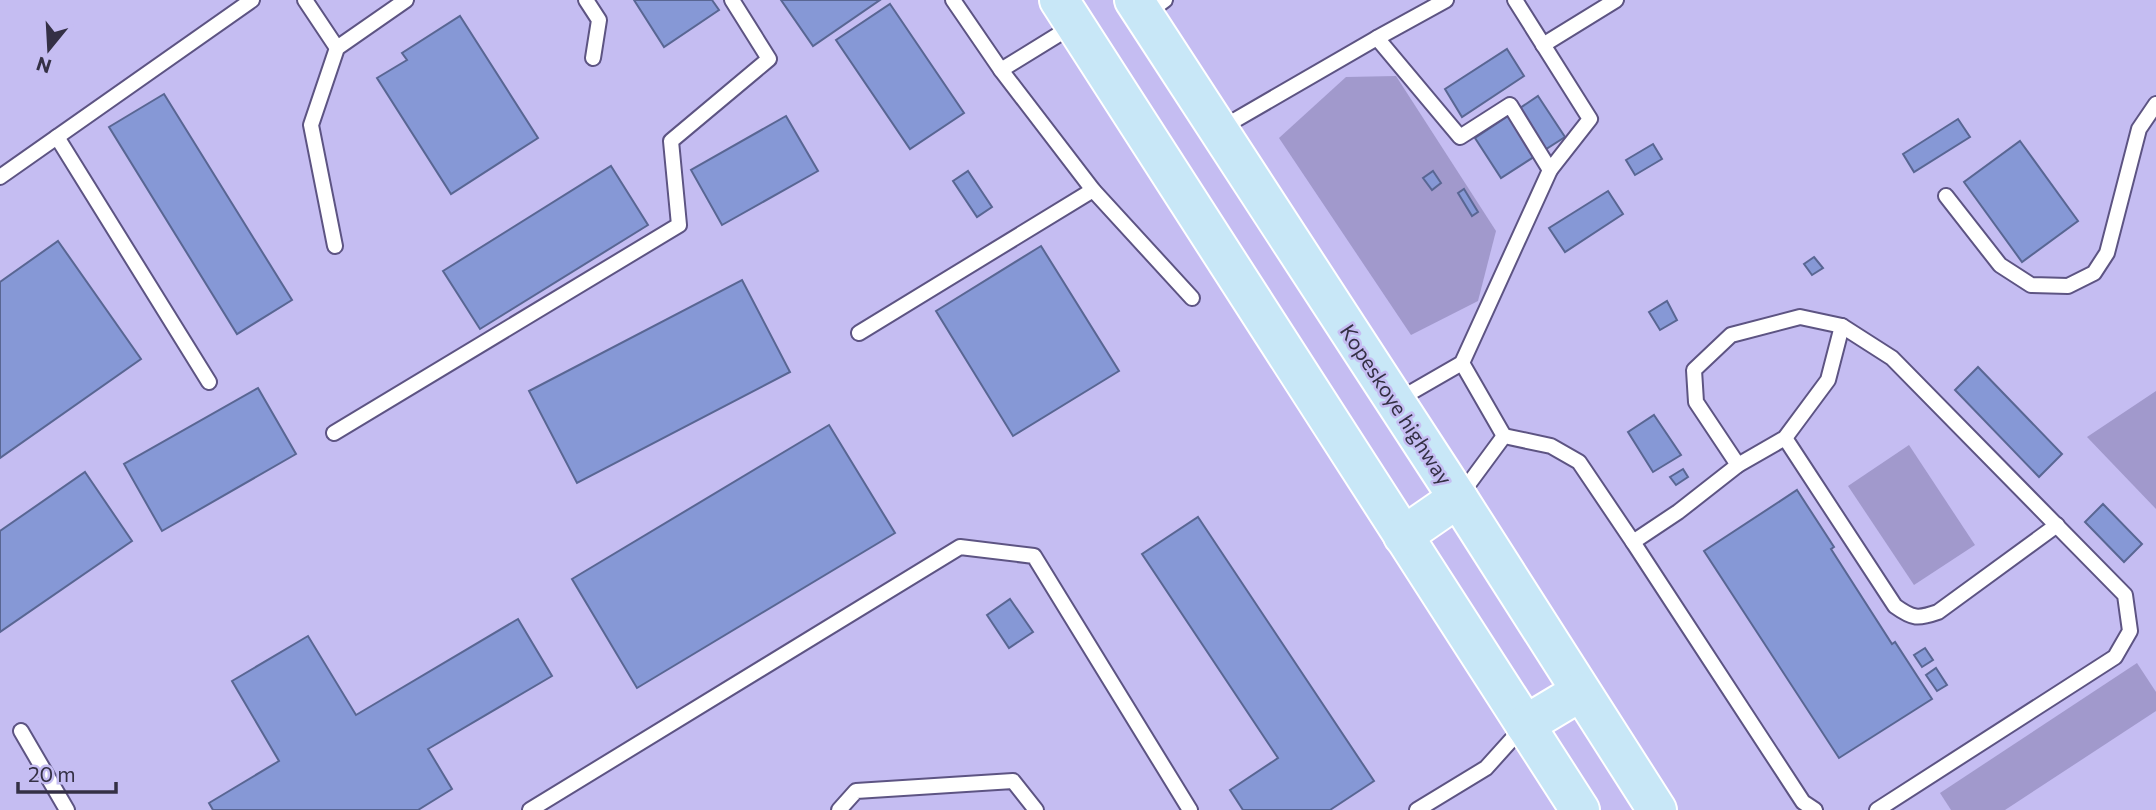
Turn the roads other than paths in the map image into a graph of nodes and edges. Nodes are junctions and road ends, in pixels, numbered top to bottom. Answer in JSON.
{"nodes":[{"id":1,"x":252,"y":0,"type":"edge"},
{"id":2,"x":305,"y":0,"type":"edge"},
{"id":3,"x":406,"y":0,"type":"edge"},
{"id":4,"x":586,"y":0,"type":"edge"},
{"id":5,"x":732,"y":0,"type":"edge"},
{"id":6,"x":953,"y":0,"type":"edge"},
{"id":7,"x":1446,"y":0,"type":"edge"},
{"id":8,"x":1515,"y":0,"type":"edge"},
{"id":9,"x":1616,"y":0,"type":"edge"},
{"id":10,"x":1148,"y":5,"type":"edge"},
{"id":11,"x":1067,"y":13,"type":"edge"},
{"id":12,"x":1377,"y":38,"type":"junction"},
{"id":13,"x":1543,"y":45,"type":"junction"},
{"id":14,"x":338,"y":48,"type":"junction"},
{"id":15,"x":593,"y":58,"type":"dead end"},
{"id":16,"x":1001,"y":70,"type":"junction"},
{"id":17,"x":2156,"y":104,"type":"edge"},
{"id":18,"x":1218,"y":130,"type":"junction"},
{"id":19,"x":57,"y":137,"type":"junction"},
{"id":20,"x":1550,"y":170,"type":"junction"},
{"id":21,"x":0,"y":177,"type":"edge"},
{"id":22,"x":1093,"y":190,"type":"junction"},
{"id":23,"x":1946,"y":196,"type":"dead end"},
{"id":24,"x":335,"y":246,"type":"dead end"},
{"id":25,"x":1192,"y":298,"type":"dead end"},
{"id":26,"x":1842,"y":326,"type":"junction"},
{"id":27,"x":859,"y":333,"type":"dead end"},
{"id":28,"x":1462,"y":363,"type":"junction"},
{"id":29,"x":209,"y":382,"type":"dead end"},
{"id":30,"x":1395,"y":402,"type":"junction"},
{"id":31,"x":334,"y":433,"type":"dead end"},
{"id":32,"x":1504,"y":436,"type":"junction"},
{"id":33,"x":1785,"y":438,"type":"junction"},
{"id":34,"x":1738,"y":465,"type":"junction"},
{"id":35,"x":1458,"y":498,"type":"junction"},
{"id":36,"x":2057,"y":525,"type":"junction"},
{"id":37,"x":1404,"y":536,"type":"junction"},
{"id":38,"x":1633,"y":542,"type":"junction"},
{"id":39,"x":1580,"y":692,"type":"junction"},
{"id":40,"x":1525,"y":725,"type":"junction"},
{"id":41,"x":21,"y":731,"type":"dead end"},
{"id":42,"x":1420,"y":809,"type":"edge"},
{"id":43,"x":67,"y":810,"type":"edge"},
{"id":44,"x":530,"y":810,"type":"edge"},
{"id":45,"x":839,"y":810,"type":"edge"},
{"id":46,"x":1036,"y":810,"type":"edge"},
{"id":47,"x":1190,"y":810,"type":"edge"},
{"id":48,"x":1580,"y":810,"type":"edge"},
{"id":49,"x":1657,"y":810,"type":"edge"},
{"id":50,"x":1815,"y":810,"type":"edge"},
{"id":51,"x":1877,"y":810,"type":"edge"}],
"edges":[{"from":1,"to":19,"type":"lane"},
{"from":2,"to":14,"type":"lane"},
{"from":3,"to":14,"type":"lane"},
{"from":4,"to":15,"type":"lane"},
{"from":5,"to":31,"type":"lane"},
{"from":6,"to":16,"type":"lane"},
{"from":7,"to":12,"type":"lane"},
{"from":8,"to":13,"type":"lane"},
{"from":9,"to":13,"type":"lane"},
{"from":10,"to":18,"type":"main road","name":"Kopeskoye highway"},
{"from":11,"to":16,"type":"lane"},
{"from":11,"to":37,"type":"main road"},
{"from":12,"to":18,"type":"lane"},
{"from":12,"to":20,"type":"lane"},
{"from":13,"to":20,"type":"lane"},
{"from":14,"to":24,"type":"lane"},
{"from":16,"to":22,"type":"lane"},
{"from":17,"to":23,"type":"lane"},
{"from":18,"to":30,"type":"main road","name":"Kopeskoye highway"},
{"from":19,"to":21,"type":"lane"},
{"from":19,"to":29,"type":"lane"},
{"from":20,"to":28,"type":"lane"},
{"from":22,"to":25,"type":"lane"},
{"from":22,"to":27,"type":"lane"},
{"from":26,"to":33,"type":"lane"},
{"from":26,"to":34,"type":"lane"},
{"from":26,"to":36,"type":"lane"},
{"from":28,"to":30,"type":"lane"},
{"from":28,"to":32,"type":"lane"},
{"from":30,"to":35,"type":"main road","name":"Kopeskoye highway"},
{"from":32,"to":35,"type":"lane"},
{"from":32,"to":38,"type":"lane"},
{"from":33,"to":34,"type":"lane"},
{"from":33,"to":36,"type":"lane"},
{"from":34,"to":38,"type":"lane"},
{"from":35,"to":37,"type":"main road"},
{"from":35,"to":39,"type":"main road","name":"Kopeskoye highway"},
{"from":36,"to":51,"type":"lane"},
{"from":37,"to":40,"type":"main road"},
{"from":38,"to":50,"type":"lane"},
{"from":39,"to":40,"type":"main road"},
{"from":39,"to":49,"type":"main road","name":"Kopeskoye highway"},
{"from":40,"to":42,"type":"lane"},
{"from":40,"to":48,"type":"main road"},
{"from":41,"to":43,"type":"lane"},
{"from":44,"to":47,"type":"lane"},
{"from":45,"to":46,"type":"lane"}]}
